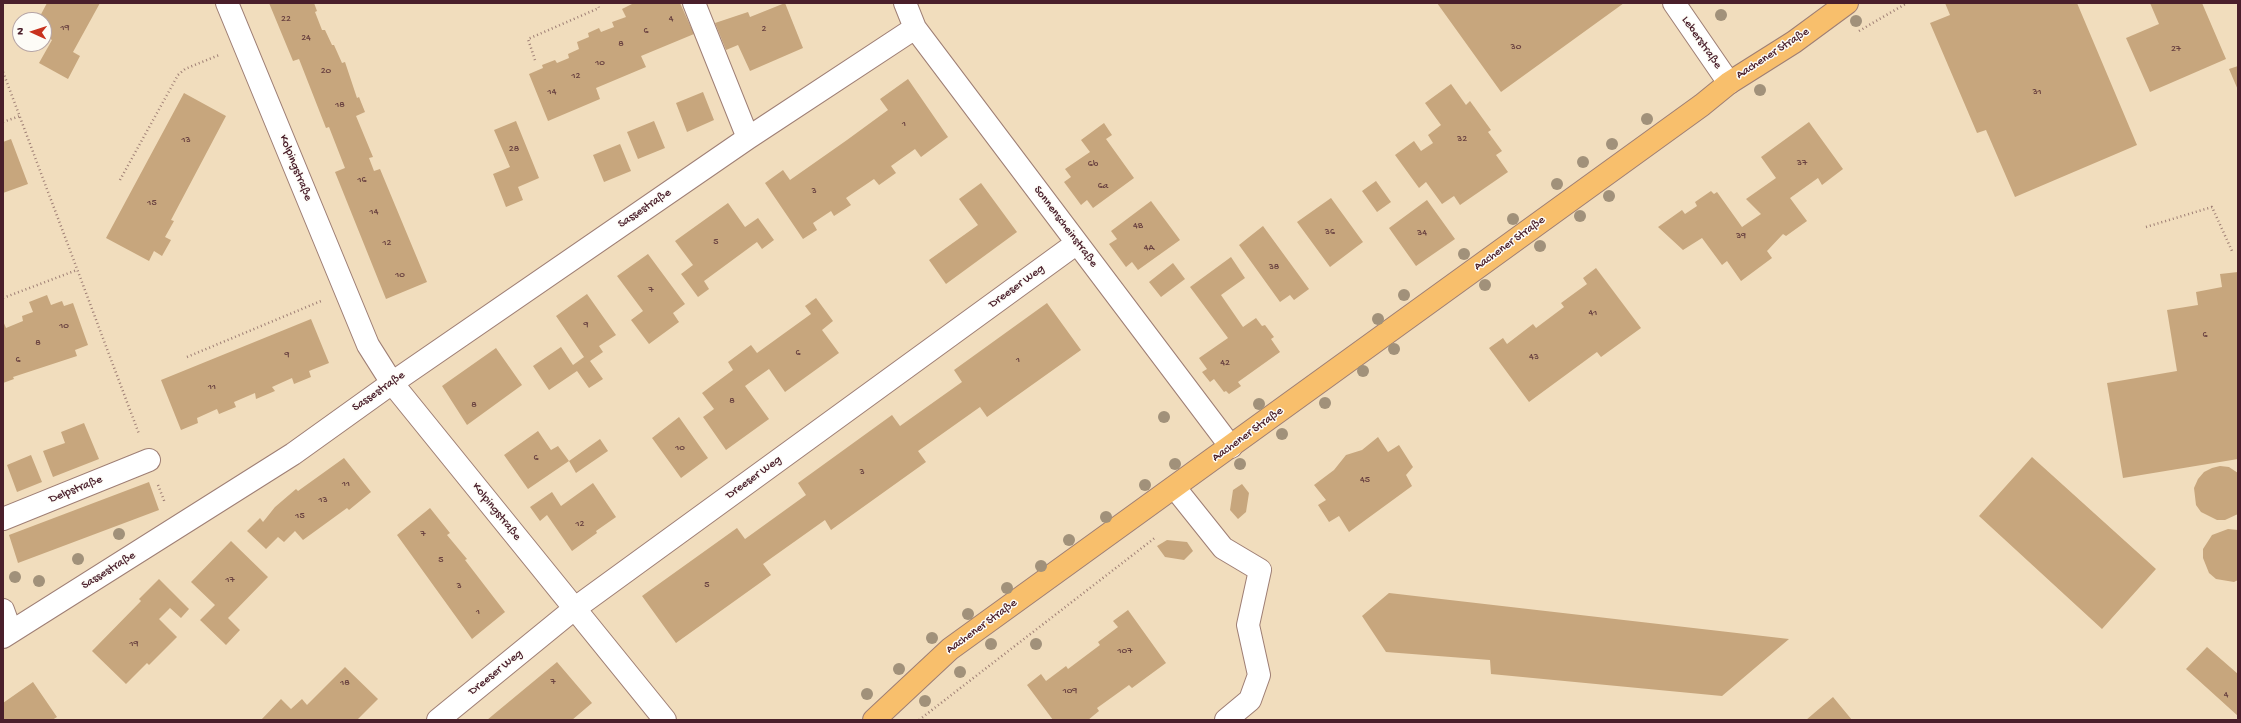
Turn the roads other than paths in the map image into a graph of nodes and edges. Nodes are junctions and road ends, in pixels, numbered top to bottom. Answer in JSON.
{"nodes":[{"id":1,"x":227,"y":3,"type":"edge"},
{"id":2,"x":694,"y":3,"type":"edge"},
{"id":3,"x":905,"y":3,"type":"edge"},
{"id":4,"x":1674,"y":3,"type":"edge"},
{"id":5,"x":1841,"y":5,"type":"edge"},
{"id":6,"x":914,"y":28,"type":"junction"},
{"id":7,"x":1729,"y":83,"type":"junction"},
{"id":8,"x":748,"y":138,"type":"junction"},
{"id":9,"x":1077,"y":243,"type":"junction"},
{"id":10,"x":392,"y":383,"type":"junction"},
{"id":11,"x":1231,"y":447,"type":"junction"},
{"id":12,"x":149,"y":460,"type":"road end"},
{"id":13,"x":1175,"y":488,"type":"junction"},
{"id":14,"x":3,"y":519,"type":"edge"},
{"id":15,"x":574,"y":609,"type":"junction"},
{"id":16,"x":3,"y":610,"type":"edge"},
{"id":17,"x":7,"y":635,"type":"edge"},
{"id":18,"x":438,"y":720,"type":"edge"},
{"id":19,"x":665,"y":720,"type":"edge"},
{"id":20,"x":874,"y":720,"type":"edge"},
{"id":21,"x":1226,"y":720,"type":"edge"}],
"edges":[{"from":1,"to":10,"type":"street","name":"Kolpingstraße"},
{"from":2,"to":8,"type":"street"},
{"from":3,"to":6,"type":"street","name":"Sonnenscheinstraße"},
{"from":4,"to":7,"type":"street","name":"Leberstraße"},
{"from":5,"to":7,"type":"main road","name":"Aachener Straße"},
{"from":6,"to":8,"type":"street","name":"Sassestraße"},
{"from":6,"to":9,"type":"street","name":"Sonnenscheinstraße"},
{"from":7,"to":11,"type":"main road","name":"Aachener Straße"},
{"from":8,"to":10,"type":"street","name":"Sassestraße"},
{"from":9,"to":11,"type":"street","name":"Sonnenscheinstraße"},
{"from":9,"to":15,"type":"street","name":"Dreeser Weg"},
{"from":10,"to":15,"type":"street","name":"Kolpingstraße"},
{"from":10,"to":17,"type":"street","name":"Sassestraße"},
{"from":11,"to":13,"type":"main road","name":"Aachener Straße"},
{"from":12,"to":14,"type":"street","name":"Delpstraße"},
{"from":13,"to":20,"type":"main road","name":"Aachener Straße"},
{"from":13,"to":21,"type":"street"},
{"from":15,"to":18,"type":"street","name":"Dreeser Weg"},
{"from":15,"to":19,"type":"street","name":"Kolpingstraße"},
{"from":16,"to":17,"type":"street"}]}
